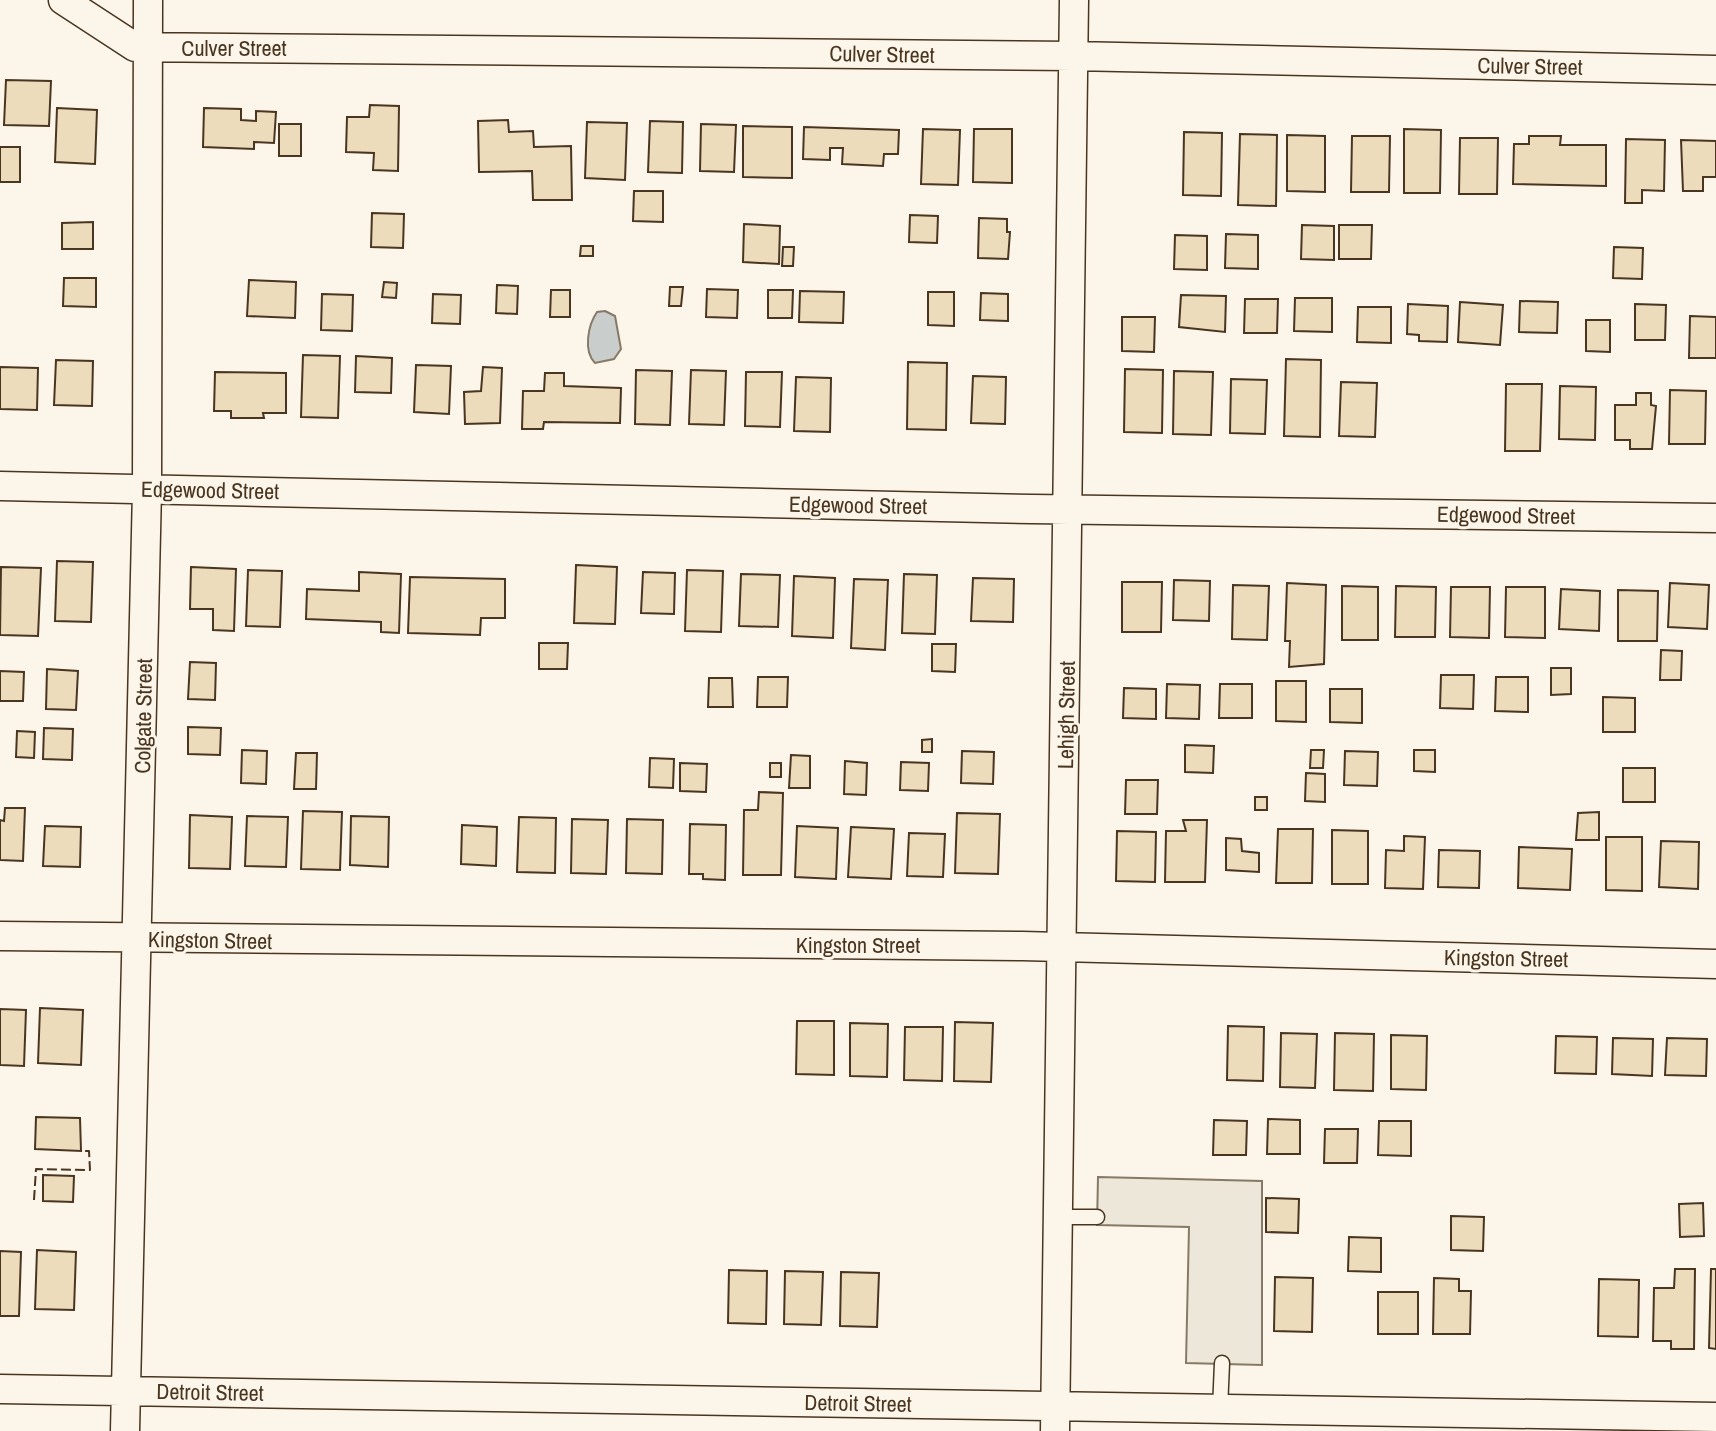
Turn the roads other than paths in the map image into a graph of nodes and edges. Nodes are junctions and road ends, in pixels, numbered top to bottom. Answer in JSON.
{"nodes":[{"id":1,"x":148,"y":0,"type":"edge"},
{"id":2,"x":1074,"y":0,"type":"edge"},
{"id":3,"x":74,"y":3,"type":"edge"},
{"id":4,"x":149,"y":47,"type":"junction"},
{"id":5,"x":1072,"y":56,"type":"junction"},
{"id":6,"x":1716,"y":70,"type":"edge"},
{"id":7,"x":0,"y":486,"type":"edge"},
{"id":8,"x":147,"y":490,"type":"junction"},
{"id":9,"x":1068,"y":509,"type":"junction"},
{"id":10,"x":1716,"y":518,"type":"edge"},
{"id":11,"x":0,"y":936,"type":"edge"},
{"id":12,"x":138,"y":939,"type":"junction"},
{"id":13,"x":1064,"y":947,"type":"junction"},
{"id":14,"x":1716,"y":964,"type":"edge"},
{"id":15,"x":1059,"y":1217,"type":"junction"},
{"id":16,"x":1097,"y":1217,"type":"dead end"},
{"id":17,"x":1222,"y":1363,"type":"dead end"},
{"id":18,"x":0,"y":1389,"type":"edge"},
{"id":19,"x":126,"y":1391,"type":"junction"},
{"id":20,"x":1220,"y":1409,"type":"junction"},
{"id":21,"x":1716,"y":1417,"type":"edge"},
{"id":22,"x":1055,"y":1418,"type":"edge"},
{"id":23,"x":125,"y":1431,"type":"edge"}],
"edges":[{"from":1,"to":4,"type":"street","name":"Colgate Street"},
{"from":2,"to":5,"type":"street","name":"Lehigh Street"},
{"from":3,"to":4,"type":"street","name":"Culver Street"},
{"from":4,"to":5,"type":"street","name":"Culver Street"},
{"from":4,"to":8,"type":"street","name":"Colgate Street"},
{"from":5,"to":6,"type":"street","name":"Culver Street"},
{"from":5,"to":9,"type":"street","name":"Lehigh Street"},
{"from":7,"to":8,"type":"street","name":"Edgewood Street"},
{"from":8,"to":9,"type":"street","name":"Edgewood Street"},
{"from":8,"to":12,"type":"street","name":"Colgate Street"},
{"from":9,"to":10,"type":"street","name":"Edgewood Street"},
{"from":9,"to":13,"type":"street","name":"Lehigh Street"},
{"from":11,"to":12,"type":"street","name":"Kingston Street"},
{"from":12,"to":13,"type":"street","name":"Kingston Street"},
{"from":12,"to":19,"type":"street","name":"Colgate Street"},
{"from":13,"to":14,"type":"street","name":"Kingston Street"},
{"from":13,"to":15,"type":"street","name":"Lehigh Street"},
{"from":15,"to":16,"type":"lane"},
{"from":15,"to":22,"type":"street","name":"Lehigh Street"},
{"from":17,"to":20,"type":"lane"},
{"from":18,"to":19,"type":"street","name":"Detroit Street"},
{"from":19,"to":22,"type":"street","name":"Detroit Street"},
{"from":19,"to":23,"type":"street","name":"Colgate Street"},
{"from":20,"to":21,"type":"street","name":"Detroit Street"},
{"from":20,"to":22,"type":"street","name":"Detroit Street"}]}
